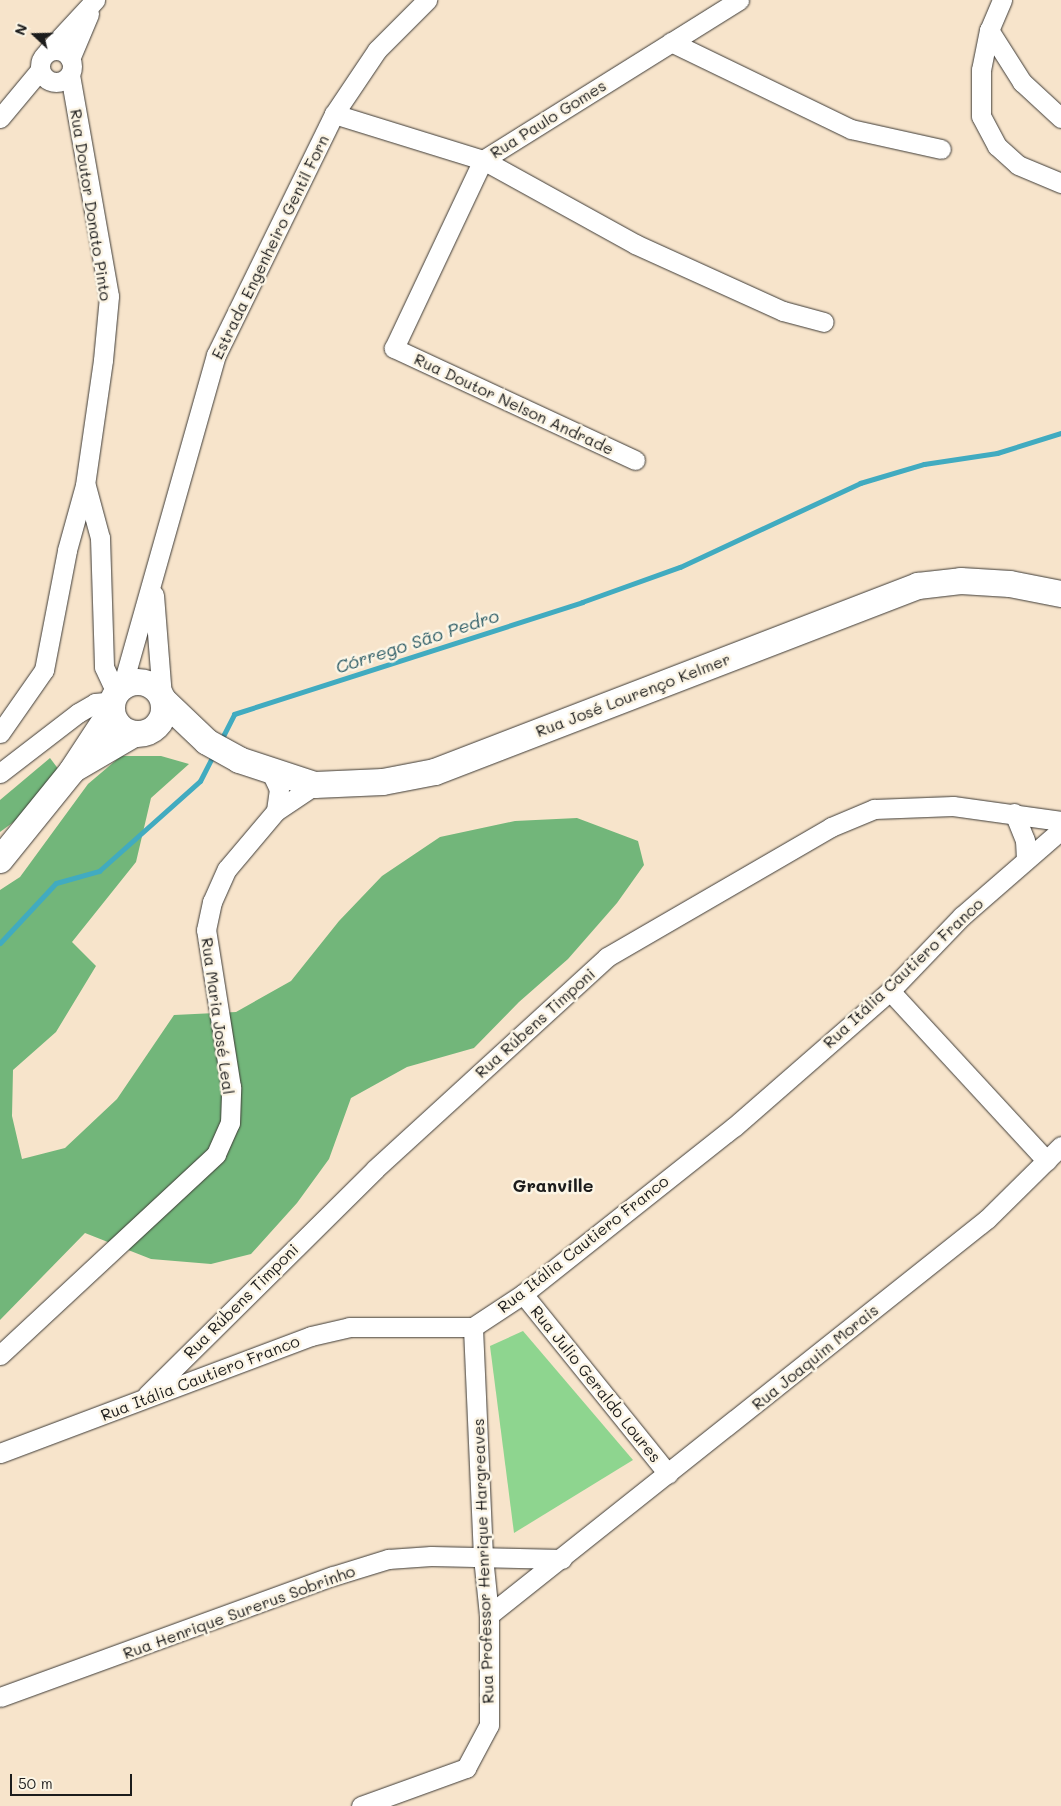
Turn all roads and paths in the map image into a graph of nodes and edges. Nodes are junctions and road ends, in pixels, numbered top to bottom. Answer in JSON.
{"nodes":[{"id":1,"x":95,"y":0,"type":"edge"},
{"id":2,"x":426,"y":0,"type":"edge"},
{"id":3,"x":739,"y":0,"type":"edge"},
{"id":4,"x":1002,"y":0,"type":"edge"},
{"id":5,"x":989,"y":30,"type":"junction"},
{"id":6,"x":671,"y":42,"type":"junction"},
{"id":7,"x":47,"y":52,"type":"junction"},
{"id":8,"x":70,"y":66,"type":"junction"},
{"id":9,"x":40,"y":70,"type":"junction"},
{"id":10,"x":334,"y":114,"type":"junction"},
{"id":11,"x":0,"y":118,"type":"edge"},
{"id":12,"x":1061,"y":118,"type":"edge"},
{"id":13,"x":940,"y":149,"type":"dead end"},
{"id":14,"x":483,"y":160,"type":"junction"},
{"id":15,"x":1061,"y":183,"type":"edge"},
{"id":16,"x":824,"y":322,"type":"dead end"},
{"id":17,"x":394,"y":348,"type":"joint"},
{"id":18,"x":635,"y":460,"type":"dead end"},
{"id":19,"x":85,"y":485,"type":"junction"},
{"id":20,"x":154,"y":581,"type":"junction"},
{"id":21,"x":1061,"y":594,"type":"edge"},
{"id":22,"x":116,"y":698,"type":"junction"},
{"id":23,"x":163,"y":699,"type":"junction"},
{"id":24,"x":0,"y":733,"type":"edge"},
{"id":25,"x":143,"y":733,"type":"junction"},
{"id":26,"x":208,"y":742,"type":"junction"},
{"id":27,"x":270,"y":770,"type":"junction"},
{"id":28,"x":72,"y":771,"type":"junction"},
{"id":29,"x":0,"y":773,"type":"edge"},
{"id":30,"x":315,"y":785,"type":"junction"},
{"id":31,"x":276,"y":811,"type":"junction"},
{"id":32,"x":1014,"y":813,"type":"junction"},
{"id":33,"x":1061,"y":821,"type":"edge"},
{"id":34,"x":1061,"y":830,"type":"edge"},
{"id":35,"x":1026,"y":858,"type":"junction"},
{"id":36,"x":0,"y":860,"type":"edge"},
{"id":37,"x":890,"y":990,"type":"junction"},
{"id":38,"x":1061,"y":1146,"type":"edge"},
{"id":39,"x":1048,"y":1161,"type":"junction"},
{"id":40,"x":523,"y":1294,"type":"junction"},
{"id":41,"x":473,"y":1327,"type":"junction"},
{"id":42,"x":0,"y":1355,"type":"edge"},
{"id":43,"x":142,"y":1399,"type":"junction"},
{"id":44,"x":0,"y":1452,"type":"edge"},
{"id":45,"x":668,"y":1474,"type":"junction"},
{"id":46,"x":483,"y":1557,"type":"junction"},
{"id":47,"x":562,"y":1559,"type":"junction"},
{"id":48,"x":488,"y":1615,"type":"junction"},
{"id":49,"x":0,"y":1696,"type":"edge"},
{"id":50,"x":361,"y":1806,"type":"edge"}],
"edges":[{"from":1,"to":7,"type":"street"},
{"from":1,"to":8,"type":"street"},
{"from":2,"to":10,"type":"street","name":"Estrada Engenheiro Gentil Forn"},
{"from":3,"to":6,"type":"street","name":"Rua Paulo Gomes"},
{"from":4,"to":5,"type":"street"},
{"from":5,"to":12,"type":"street"},
{"from":5,"to":15,"type":"street"},
{"from":6,"to":13,"type":"street"},
{"from":6,"to":14,"type":"street","name":"Rua Paulo Gomes"},
{"from":7,"to":8,"type":"street"},
{"from":7,"to":9,"type":"street"},
{"from":8,"to":9,"type":"street"},
{"from":8,"to":19,"type":"street","name":"Rua Doutor Donato Pinto"},
{"from":9,"to":11,"type":"street"},
{"from":10,"to":14,"type":"street"},
{"from":10,"to":20,"type":"street","name":"Estrada Engenheiro Gentil Forn"},
{"from":14,"to":16,"type":"street"},
{"from":14,"to":17,"type":"street","name":"Rua Paulo Gomes"},
{"from":17,"to":18,"type":"street","name":"Rua Doutor Nelson Andrade"},
{"from":19,"to":22,"type":"street","name":"Rua Doutor Donato Pinto"},
{"from":19,"to":24,"type":"street","name":"Rua Doutor Donato Pinto"},
{"from":20,"to":22,"type":"street","name":"Estrada Engenheiro Gentil Forn"},
{"from":20,"to":23,"type":"street","name":"Estrada Engenheiro Gentil Forn"},
{"from":21,"to":30,"type":"main road","name":"Rua José Lourenço Kelmer"},
{"from":22,"to":23,"type":"main road"},
{"from":22,"to":25,"type":"main road"},
{"from":22,"to":28,"type":"main road","name":"Estrada Engenheiro Gentil Forn"},
{"from":22,"to":29,"type":"street"},
{"from":23,"to":25,"type":"main road"},
{"from":23,"to":26,"type":"main road","name":"Rua José Lourenço Kelmer"},
{"from":25,"to":26,"type":"main road","name":"Rua José Lourenço Kelmer"},
{"from":25,"to":28,"type":"main road","name":"Estrada Engenheiro Gentil Forn"},
{"from":26,"to":27,"type":"main road","name":"Rua José Lourenço Kelmer"},
{"from":27,"to":30,"type":"main road","name":"Rua José Lourenço Kelmer"},
{"from":27,"to":31,"type":"street"},
{"from":28,"to":36,"type":"main road","name":"Estrada Engenheiro Gentil Forn"},
{"from":30,"to":31,"type":"street","name":"Rua Maria José Leal"},
{"from":31,"to":42,"type":"street","name":"Rua Maria José Leal"},
{"from":32,"to":33,"type":"street","name":"Rua Rúbens Timponi"},
{"from":32,"to":35,"type":"street"},
{"from":32,"to":43,"type":"street","name":"Rua Rúbens Timponi"},
{"from":34,"to":35,"type":"street","name":"Rua Itália Cautiero Franco"},
{"from":35,"to":37,"type":"street","name":"Rua Itália Cautiero Franco"},
{"from":37,"to":39,"type":"street"},
{"from":37,"to":40,"type":"street","name":"Rua Itália Cautiero Franco"},
{"from":38,"to":39,"type":"street","name":"Rua Joaquim Morais"},
{"from":39,"to":45,"type":"street","name":"Rua Joaquim Morais"},
{"from":40,"to":41,"type":"street","name":"Rua Itália Cautiero Franco"},
{"from":40,"to":45,"type":"street","name":"Rua Julio Geraldo Loures"},
{"from":41,"to":43,"type":"street","name":"Rua Itália Cautiero Franco"},
{"from":41,"to":46,"type":"street","name":"Rua Professor Henrique Hargreaves"},
{"from":43,"to":44,"type":"street","name":"Rua Itália Cautiero Franco"},
{"from":45,"to":47,"type":"street","name":"Rua Joaquim Morais"},
{"from":46,"to":47,"type":"street"},
{"from":46,"to":48,"type":"street","name":"Rua Professor Henrique Hargreaves"},
{"from":46,"to":49,"type":"street","name":"Rua Henrique Surerus Sobrinho"},
{"from":47,"to":48,"type":"street","name":"Rua Joaquim Morais"},
{"from":48,"to":50,"type":"street","name":"Rua Professor Henrique Hargreaves"}]}
